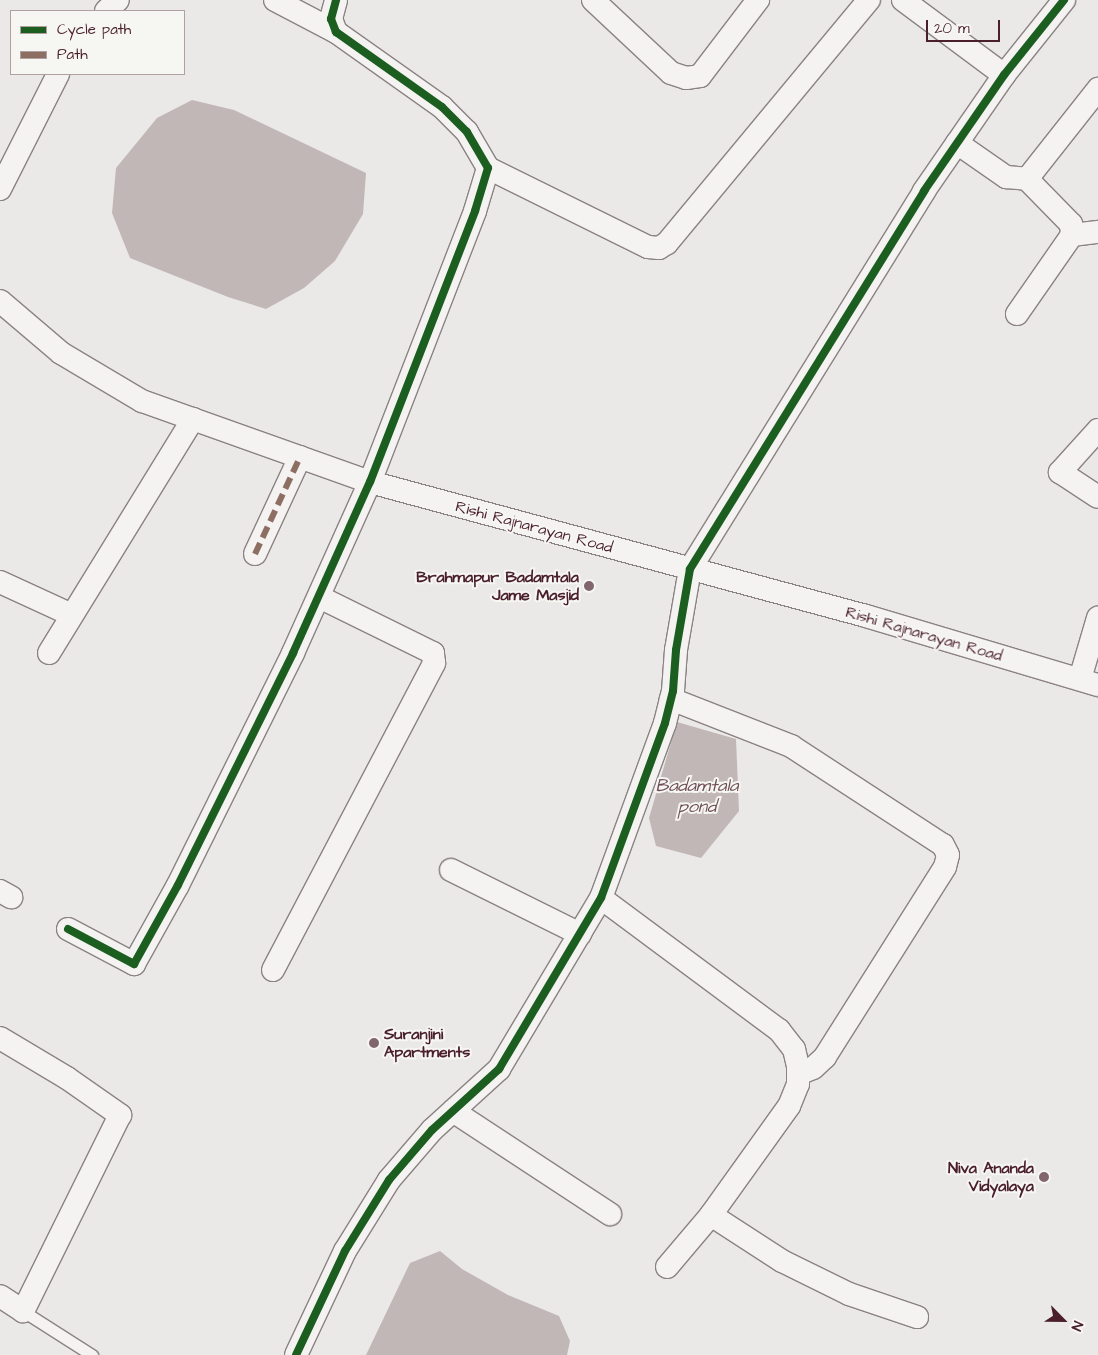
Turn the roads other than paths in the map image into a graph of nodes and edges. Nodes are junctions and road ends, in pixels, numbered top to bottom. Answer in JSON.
{"nodes":[{"id":1,"x":118,"y":0,"type":"edge"},
{"id":2,"x":275,"y":0,"type":"edge"},
{"id":3,"x":336,"y":0,"type":"edge"},
{"id":4,"x":594,"y":0,"type":"edge"},
{"id":5,"x":758,"y":0,"type":"edge"},
{"id":6,"x":869,"y":0,"type":"edge"},
{"id":7,"x":903,"y":0,"type":"edge"},
{"id":8,"x":1064,"y":0,"type":"edge"},
{"id":9,"x":107,"y":10,"type":"edge"},
{"id":10,"x":336,"y":32,"type":"junction"},
{"id":11,"x":57,"y":75,"type":"edge"},
{"id":12,"x":1004,"y":75,"type":"junction"},
{"id":13,"x":1098,"y":89,"type":"edge"},
{"id":14,"x":957,"y":143,"type":"junction"},
{"id":15,"x":488,"y":168,"type":"junction"},
{"id":16,"x":1027,"y":180,"type":"junction"},
{"id":17,"x":0,"y":189,"type":"edge"},
{"id":18,"x":1098,"y":232,"type":"edge"},
{"id":19,"x":1072,"y":235,"type":"junction"},
{"id":20,"x":0,"y":301,"type":"edge"},
{"id":21,"x":1017,"y":314,"type":"dead end"},
{"id":22,"x":193,"y":419,"type":"junction"},
{"id":23,"x":1098,"y":430,"type":"edge"},
{"id":24,"x":300,"y":457,"type":"junction"},
{"id":25,"x":370,"y":482,"type":"junction"},
{"id":26,"x":1098,"y":497,"type":"edge"},
{"id":27,"x":255,"y":554,"type":"dead end"},
{"id":28,"x":690,"y":569,"type":"junction"},
{"id":29,"x":0,"y":582,"type":"edge"},
{"id":30,"x":318,"y":597,"type":"junction"},
{"id":31,"x":72,"y":615,"type":"junction"},
{"id":32,"x":1098,"y":618,"type":"edge"},
{"id":33,"x":49,"y":653,"type":"dead end"},
{"id":34,"x":1089,"y":682,"type":"edge"},
{"id":35,"x":671,"y":698,"type":"junction"},
{"id":36,"x":451,"y":870,"type":"dead end"},
{"id":37,"x":601,"y":898,"type":"junction"},
{"id":38,"x":68,"y":929,"type":"dead end"},
{"id":39,"x":580,"y":934,"type":"junction"},
{"id":40,"x":273,"y":970,"type":"dead end"},
{"id":41,"x":0,"y":1038,"type":"edge"},
{"id":42,"x":798,"y":1074,"type":"junction"},
{"id":43,"x":453,"y":1111,"type":"junction"},
{"id":44,"x":610,"y":1214,"type":"dead end"},
{"id":45,"x":711,"y":1215,"type":"junction"},
{"id":46,"x":667,"y":1268,"type":"dead end"},
{"id":47,"x":0,"y":1296,"type":"edge"},
{"id":48,"x":23,"y":1311,"type":"junction"},
{"id":49,"x":917,"y":1317,"type":"dead end"},
{"id":50,"x":92,"y":1355,"type":"edge"},
{"id":51,"x":296,"y":1355,"type":"edge"}],
"edges":[{"from":1,"to":9,"type":"street"},
{"from":2,"to":10,"type":"street"},
{"from":3,"to":10,"type":"street"},
{"from":4,"to":5,"type":"street"},
{"from":6,"to":15,"type":"street"},
{"from":7,"to":12,"type":"street"},
{"from":8,"to":12,"type":"street"},
{"from":10,"to":15,"type":"street"},
{"from":11,"to":17,"type":"street"},
{"from":12,"to":14,"type":"street"},
{"from":13,"to":16,"type":"street"},
{"from":14,"to":16,"type":"street"},
{"from":14,"to":28,"type":"street"},
{"from":15,"to":25,"type":"street"},
{"from":16,"to":19,"type":"street"},
{"from":18,"to":19,"type":"street"},
{"from":19,"to":21,"type":"street"},
{"from":20,"to":22,"type":"street","name":"Rishi Rajnarayan Road"},
{"from":22,"to":24,"type":"street","name":"Rishi Rajnarayan Road"},
{"from":22,"to":31,"type":"street"},
{"from":23,"to":26,"type":"street"},
{"from":24,"to":25,"type":"street","name":"Rishi Rajnarayan Road"},
{"from":24,"to":27,"type":"street"},
{"from":25,"to":28,"type":"street","name":"Rishi Rajnarayan Road"},
{"from":25,"to":30,"type":"street"},
{"from":28,"to":34,"type":"street","name":"Rishi Rajnarayan Road"},
{"from":28,"to":35,"type":"street"},
{"from":29,"to":31,"type":"street"},
{"from":30,"to":38,"type":"street"},
{"from":30,"to":40,"type":"street"},
{"from":31,"to":33,"type":"street"},
{"from":32,"to":34,"type":"street"},
{"from":35,"to":37,"type":"street"},
{"from":35,"to":42,"type":"street"},
{"from":36,"to":39,"type":"street"},
{"from":37,"to":39,"type":"street"},
{"from":37,"to":42,"type":"street"},
{"from":39,"to":43,"type":"street"},
{"from":41,"to":48,"type":"street"},
{"from":42,"to":45,"type":"street"},
{"from":43,"to":44,"type":"street"},
{"from":43,"to":51,"type":"street"},
{"from":45,"to":46,"type":"street"},
{"from":45,"to":49,"type":"street"},
{"from":47,"to":48,"type":"street"},
{"from":48,"to":50,"type":"lane"}]}
